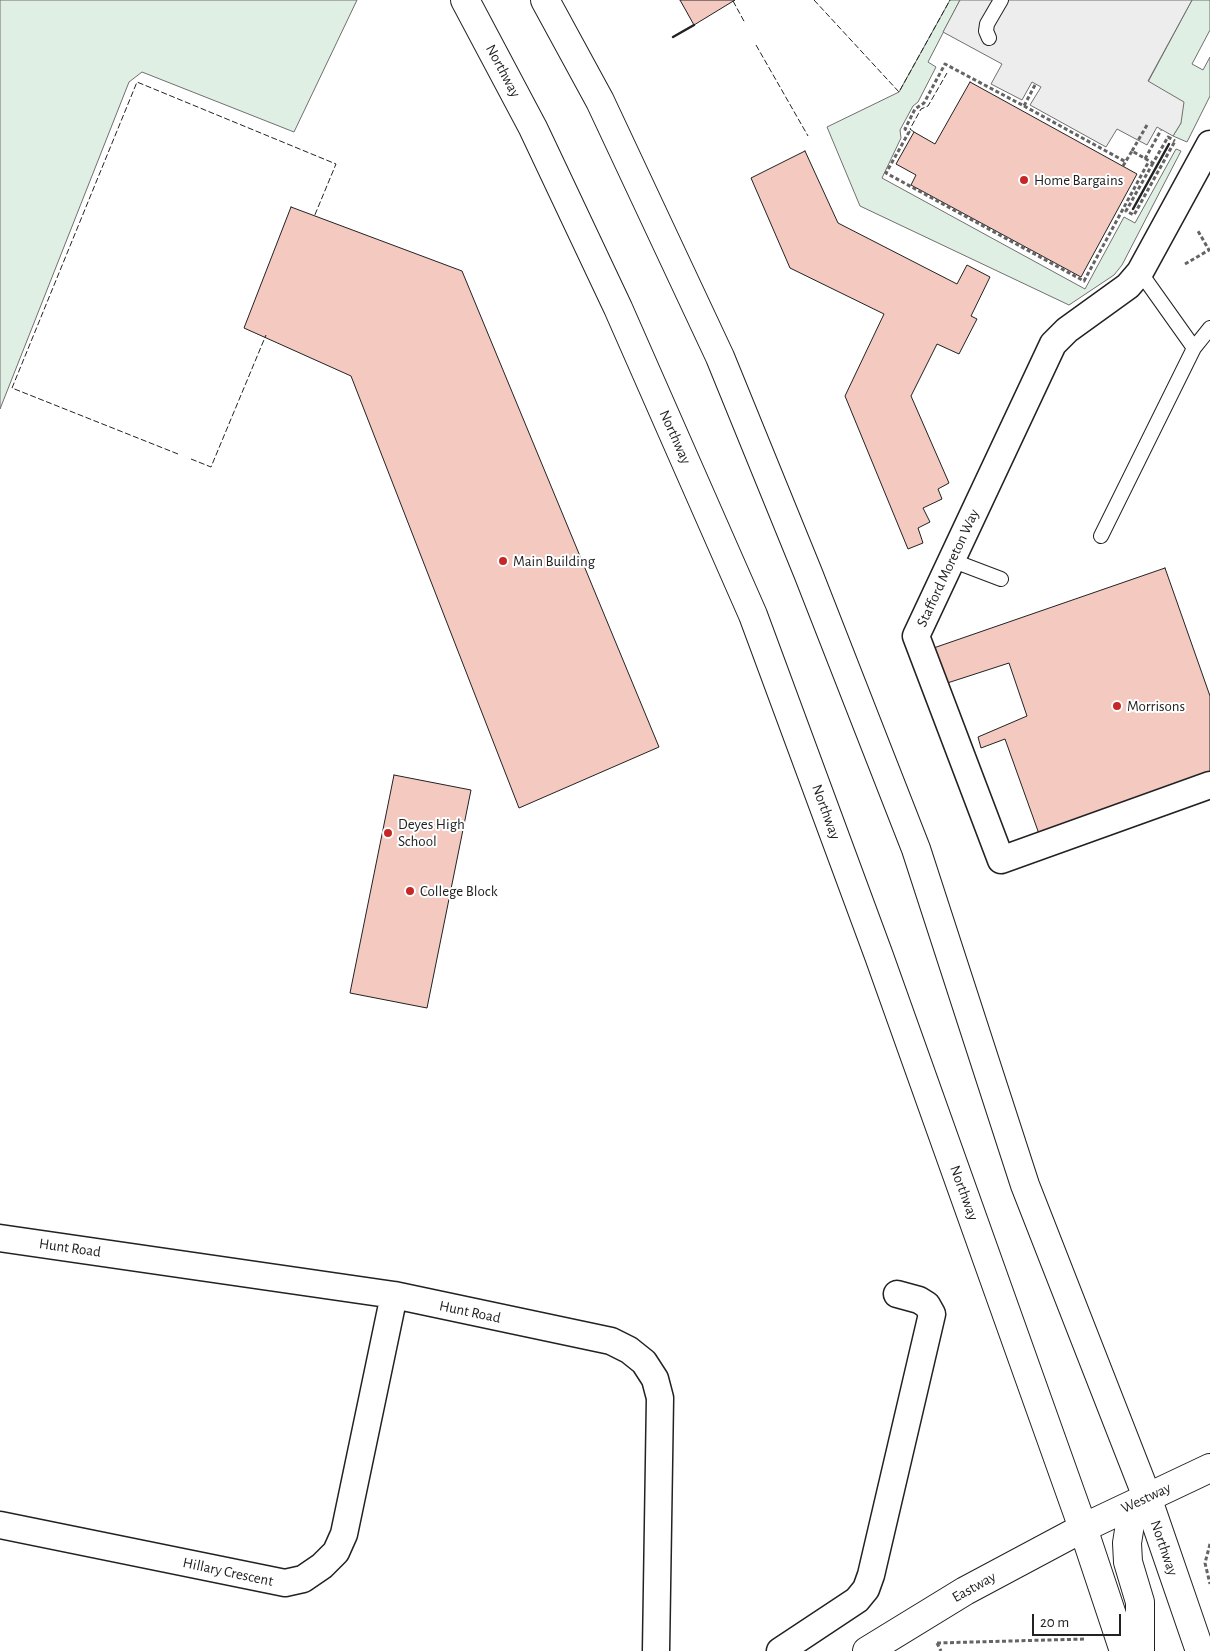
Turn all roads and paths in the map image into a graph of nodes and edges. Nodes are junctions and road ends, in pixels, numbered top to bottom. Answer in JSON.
{"nodes":[{"id":1,"x":465,"y":0,"type":"edge"},
{"id":2,"x":545,"y":0,"type":"edge"},
{"id":3,"x":1001,"y":0,"type":"edge"},
{"id":4,"x":989,"y":38,"type":"dead end"},
{"id":5,"x":1035,"y":85,"type":"dead end"},
{"id":6,"x":1024,"y":106,"type":"junction"},
{"id":7,"x":1147,"y":124,"type":"dead end"},
{"id":8,"x":1161,"y":130,"type":"dead end"},
{"id":9,"x":1175,"y":141,"type":"dead end"},
{"id":10,"x":1165,"y":142,"type":"dead end"},
{"id":11,"x":1210,"y":144,"type":"edge"},
{"id":12,"x":1132,"y":151,"type":"junction"},
{"id":13,"x":1149,"y":161,"type":"junction"},
{"id":14,"x":1198,"y":231,"type":"dead end"},
{"id":15,"x":1210,"y":249,"type":"edge"},
{"id":16,"x":1202,"y":254,"type":"junction"},
{"id":17,"x":1205,"y":258,"type":"dead end"},
{"id":18,"x":1185,"y":264,"type":"dead end"},
{"id":19,"x":1140,"y":272,"type":"junction"},
{"id":20,"x":1210,"y":328,"type":"edge"},
{"id":21,"x":1194,"y":348,"type":"junction"},
{"id":22,"x":1101,"y":536,"type":"dead end"},
{"id":23,"x":952,"y":560,"type":"junction"},
{"id":24,"x":1001,"y":580,"type":"dead end"},
{"id":25,"x":1210,"y":785,"type":"edge"},
{"id":26,"x":0,"y":1238,"type":"edge"},
{"id":27,"x":897,"y":1294,"type":"dead end"},
{"id":28,"x":394,"y":1295,"type":"junction"},
{"id":29,"x":1210,"y":1468,"type":"edge"},
{"id":30,"x":1146,"y":1497,"type":"junction"},
{"id":31,"x":0,"y":1526,"type":"edge"},
{"id":32,"x":1083,"y":1528,"type":"junction"},
{"id":33,"x":1210,"y":1544,"type":"edge"},
{"id":34,"x":1210,"y":1584,"type":"edge"},
{"id":35,"x":1085,"y":1639,"type":"dead end"},
{"id":36,"x":656,"y":1651,"type":"edge"},
{"id":37,"x":780,"y":1651,"type":"edge"},
{"id":38,"x":867,"y":1651,"type":"edge"},
{"id":39,"x":941,"y":1651,"type":"edge"},
{"id":40,"x":1124,"y":1651,"type":"edge"},
{"id":41,"x":1140,"y":1651,"type":"edge"},
{"id":42,"x":1200,"y":1651,"type":"edge"}],
"edges":[{"from":1,"to":32,"type":"main road","name":"Northway"},
{"from":2,"to":30,"type":"main road","name":"Northway"},
{"from":3,"to":4,"type":"lane"},
{"from":5,"to":6,"type":"path"},
{"from":6,"to":12,"type":"path"},
{"from":6,"to":13,"type":"path"},
{"from":7,"to":12,"type":"path"},
{"from":8,"to":13,"type":"path"},
{"from":9,"to":13,"type":"path"},
{"from":10,"to":13,"type":"path"},
{"from":11,"to":19,"type":"street","name":"Stafford Moreton Way"},
{"from":12,"to":13,"type":"path"},
{"from":14,"to":15,"type":"path"},
{"from":15,"to":16,"type":"path"},
{"from":16,"to":17,"type":"path"},
{"from":16,"to":18,"type":"path"},
{"from":19,"to":21,"type":"lane"},
{"from":19,"to":23,"type":"street","name":"Stafford Moreton Way"},
{"from":20,"to":21,"type":"lane"},
{"from":21,"to":22,"type":"lane"},
{"from":23,"to":24,"type":"lane"},
{"from":23,"to":25,"type":"street","name":"Stafford Moreton Way"},
{"from":26,"to":28,"type":"street","name":"Hunt Road"},
{"from":27,"to":37,"type":"street"},
{"from":28,"to":31,"type":"street","name":"Hillary Crescent"},
{"from":28,"to":36,"type":"street","name":"Hunt Road"},
{"from":29,"to":30,"type":"main road","name":"Westway"},
{"from":30,"to":32,"type":"main road","name":"Westway"},
{"from":30,"to":41,"type":"main road"},
{"from":30,"to":42,"type":"main road","name":"Northway"},
{"from":32,"to":38,"type":"main road","name":"Eastway"},
{"from":32,"to":40,"type":"main road","name":"Northway"},
{"from":33,"to":34,"type":"path"},
{"from":35,"to":39,"type":"path"}]}
